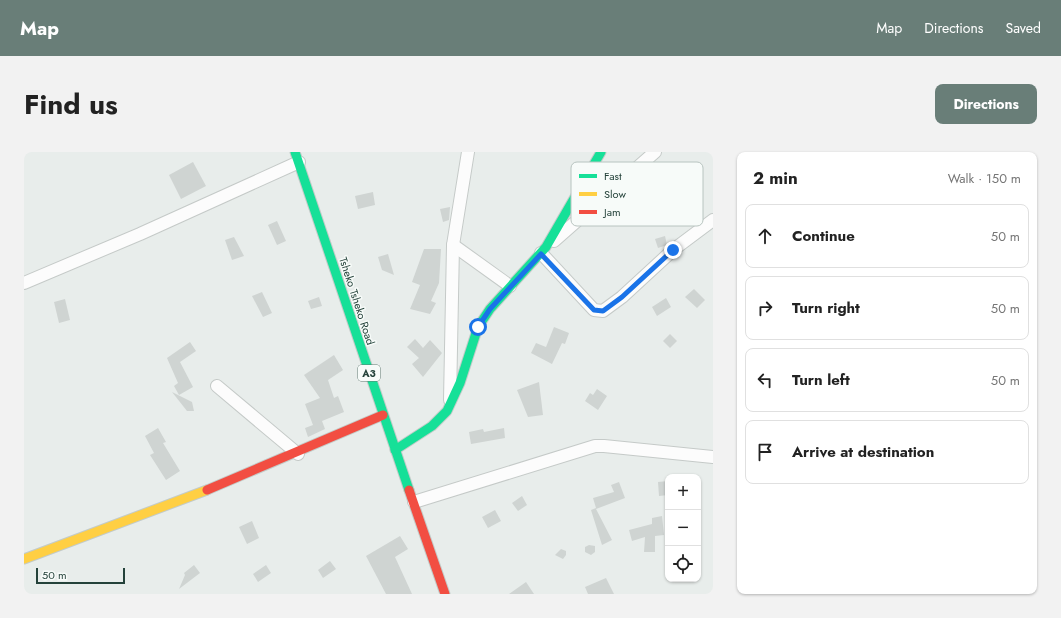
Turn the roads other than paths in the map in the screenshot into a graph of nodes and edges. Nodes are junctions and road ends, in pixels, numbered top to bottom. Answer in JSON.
{"nodes":[{"id":1,"x":468,"y":152,"type":"edge"},
{"id":2,"x":601,"y":152,"type":"edge"},
{"id":3,"x":655,"y":152,"type":"edge"},
{"id":4,"x":297,"y":157,"type":"edge"},
{"id":5,"x":595,"y":162,"type":"edge"},
{"id":6,"x":644,"y":162,"type":"edge"},
{"id":7,"x":571,"y":204,"type":"edge"},
{"id":8,"x":713,"y":220,"type":"edge"},
{"id":9,"x":571,"y":226,"type":"edge"},
{"id":10,"x":453,"y":245,"type":"junction"},
{"id":11,"x":544,"y":250,"type":"junction"},
{"id":12,"x":24,"y":283,"type":"edge"},
{"id":13,"x":510,"y":286,"type":"junction"},
{"id":14,"x":217,"y":386,"type":"dead end"},
{"id":15,"x":450,"y":405,"type":"junction"},
{"id":16,"x":383,"y":415,"type":"junction"},
{"id":17,"x":395,"y":450,"type":"junction"},
{"id":18,"x":298,"y":454,"type":"junction"},
{"id":19,"x":713,"y":457,"type":"edge"},
{"id":20,"x":414,"y":502,"type":"junction"},
{"id":21,"x":24,"y":559,"type":"edge"},
{"id":22,"x":445,"y":594,"type":"edge"}],
"edges":[{"from":1,"to":10,"type":"street"},
{"from":2,"to":5,"type":"main road"},
{"from":3,"to":6,"type":"street"},
{"from":4,"to":12,"type":"street"},
{"from":4,"to":16,"type":"main road","name":"Tsheko Tsheko Road","number":"A3"},
{"from":7,"to":11,"type":"main road"},
{"from":8,"to":11,"type":"street"},
{"from":9,"to":11,"type":"street"},
{"from":10,"to":13,"type":"street"},
{"from":10,"to":15,"type":"street"},
{"from":11,"to":13,"type":"main road"},
{"from":13,"to":15,"type":"main road"},
{"from":14,"to":18,"type":"street"},
{"from":15,"to":17,"type":"main road"},
{"from":16,"to":17,"type":"main road","name":"Tsheko Tsheko Road","number":"A3"},
{"from":16,"to":18,"type":"main road"},
{"from":17,"to":20,"type":"main road","name":"Tsheko Tsheko Road","number":"A3"},
{"from":18,"to":21,"type":"main road"},
{"from":19,"to":20,"type":"street"},
{"from":20,"to":22,"type":"main road","name":"Tsheko Tsheko Road","number":"A3"}]}
